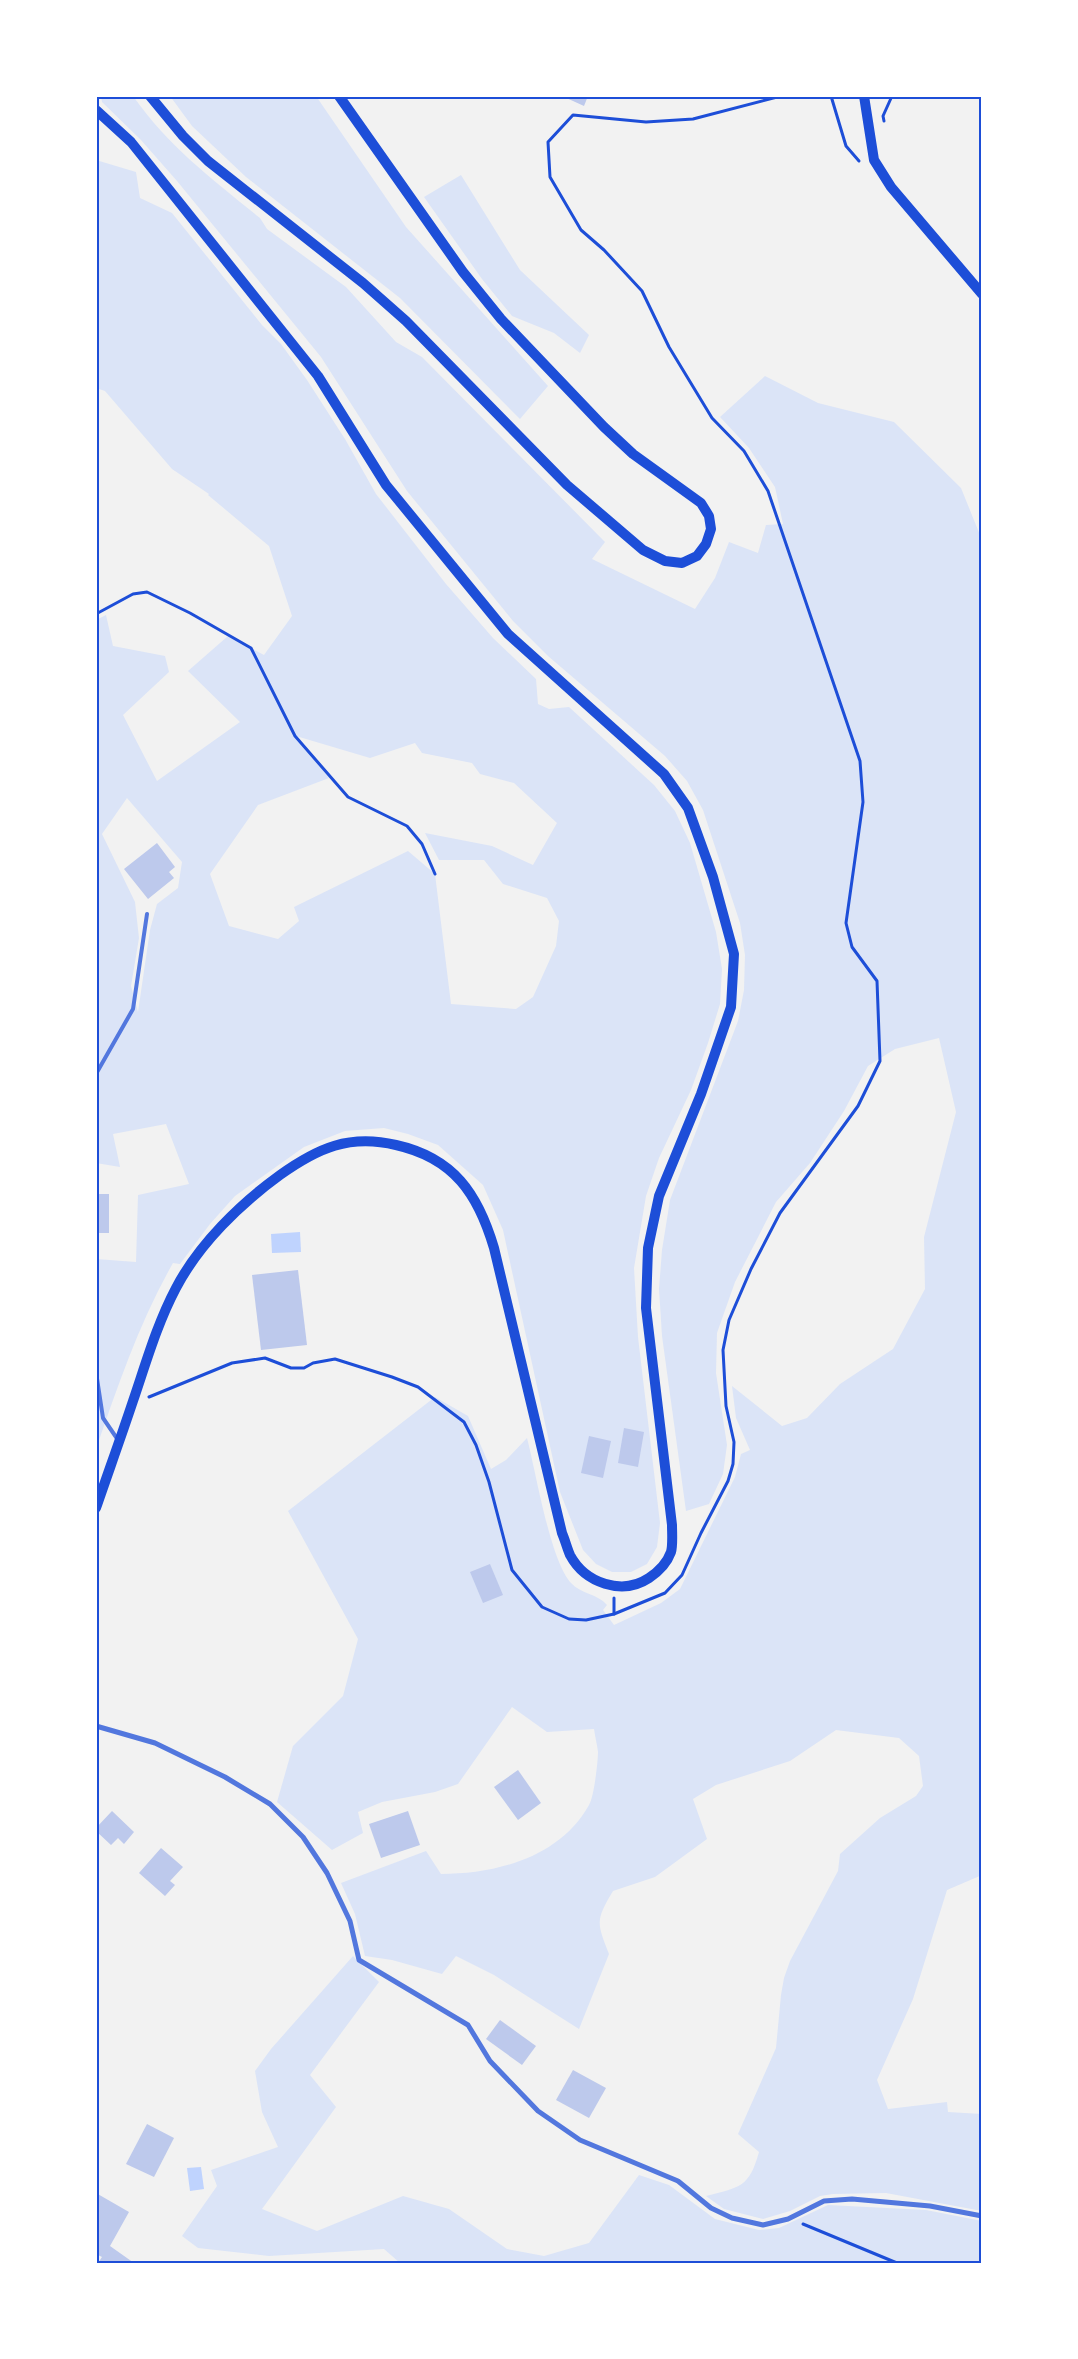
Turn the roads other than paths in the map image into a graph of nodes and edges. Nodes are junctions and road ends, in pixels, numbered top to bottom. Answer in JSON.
{"nodes":[{"id":1,"x":150,"y":96,"type":"edge"},
{"id":2,"x":339,"y":96,"type":"edge"},
{"id":3,"x":864,"y":96,"type":"edge"},
{"id":4,"x":96,"y":110,"type":"edge"},
{"id":5,"x":982,"y":294,"type":"edge"},
{"id":6,"x":146,"y":914,"type":"dead end"},
{"id":7,"x":96,"y":1074,"type":"edge"},
{"id":8,"x":96,"y":1372,"type":"edge"},
{"id":9,"x":119,"y":1441,"type":"junction"},
{"id":10,"x":96,"y":1508,"type":"edge"},
{"id":11,"x":96,"y":1726,"type":"edge"},
{"id":12,"x":982,"y":2216,"type":"edge"}],
"edges":[{"from":1,"to":2,"type":"main road"},
{"from":3,"to":5,"type":"main road"},
{"from":4,"to":9,"type":"main road"},
{"from":6,"to":7,"type":"lane"},
{"from":8,"to":9,"type":"lane"},
{"from":9,"to":10,"type":"main road"},
{"from":11,"to":12,"type":"street"}]}
